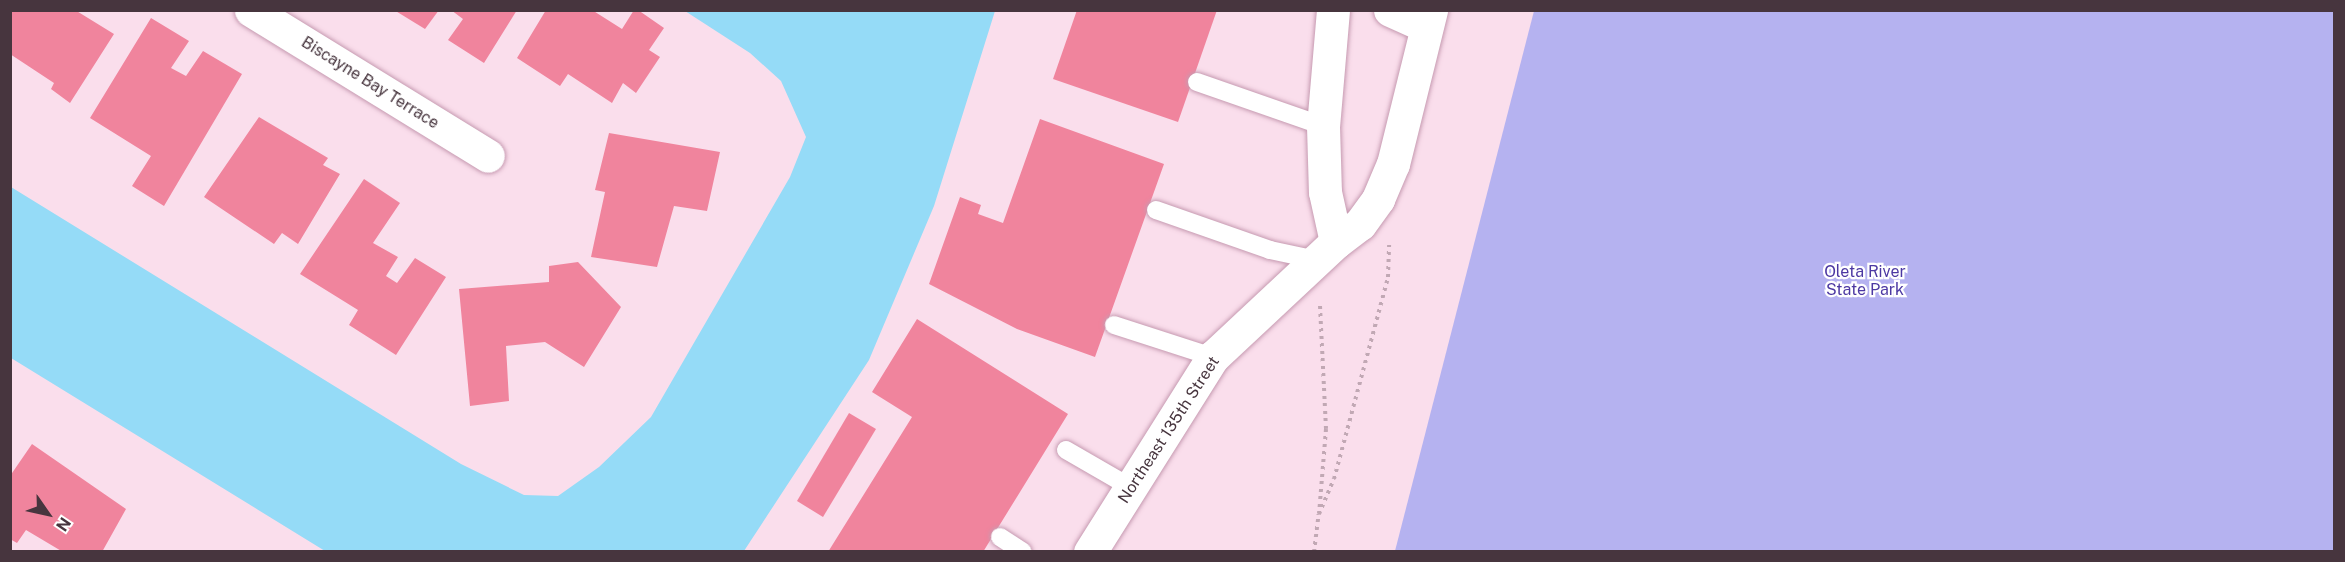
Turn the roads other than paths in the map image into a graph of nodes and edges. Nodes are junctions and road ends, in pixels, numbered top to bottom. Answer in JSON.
{"nodes":[{"id":1,"x":251,"y":10,"type":"edge"},
{"id":2,"x":1333,"y":10,"type":"edge"},
{"id":3,"x":1390,"y":10,"type":"edge"},
{"id":4,"x":1428,"y":18,"type":"edge"},
{"id":5,"x":1197,"y":82,"type":"dead end"},
{"id":6,"x":1323,"y":126,"type":"junction"},
{"id":7,"x":488,"y":156,"type":"dead end"},
{"id":8,"x":1156,"y":210,"type":"dead end"},
{"id":9,"x":1327,"y":251,"type":"junction"},
{"id":10,"x":1114,"y":325,"type":"dead end"},
{"id":11,"x":1213,"y":357,"type":"junction"},
{"id":12,"x":1066,"y":450,"type":"dead end"},
{"id":13,"x":1130,"y":488,"type":"junction"},
{"id":14,"x":1000,"y":537,"type":"dead end"},
{"id":15,"x":1023,"y":552,"type":"edge"},
{"id":16,"x":1090,"y":552,"type":"edge"}],
"edges":[{"from":1,"to":7,"type":"street","name":"Biscayne Bay Terrace"},
{"from":2,"to":6,"type":"street"},
{"from":3,"to":4,"type":"street"},
{"from":4,"to":9,"type":"street","name":"Northeast 135th Street"},
{"from":5,"to":6,"type":"lane"},
{"from":6,"to":9,"type":"street"},
{"from":8,"to":9,"type":"lane"},
{"from":9,"to":11,"type":"street","name":"Northeast 135th Street"},
{"from":10,"to":11,"type":"lane"},
{"from":11,"to":13,"type":"street","name":"Northeast 135th Street"},
{"from":12,"to":13,"type":"lane"},
{"from":13,"to":16,"type":"street","name":"Northeast 135th Street"},
{"from":14,"to":15,"type":"lane"}]}
